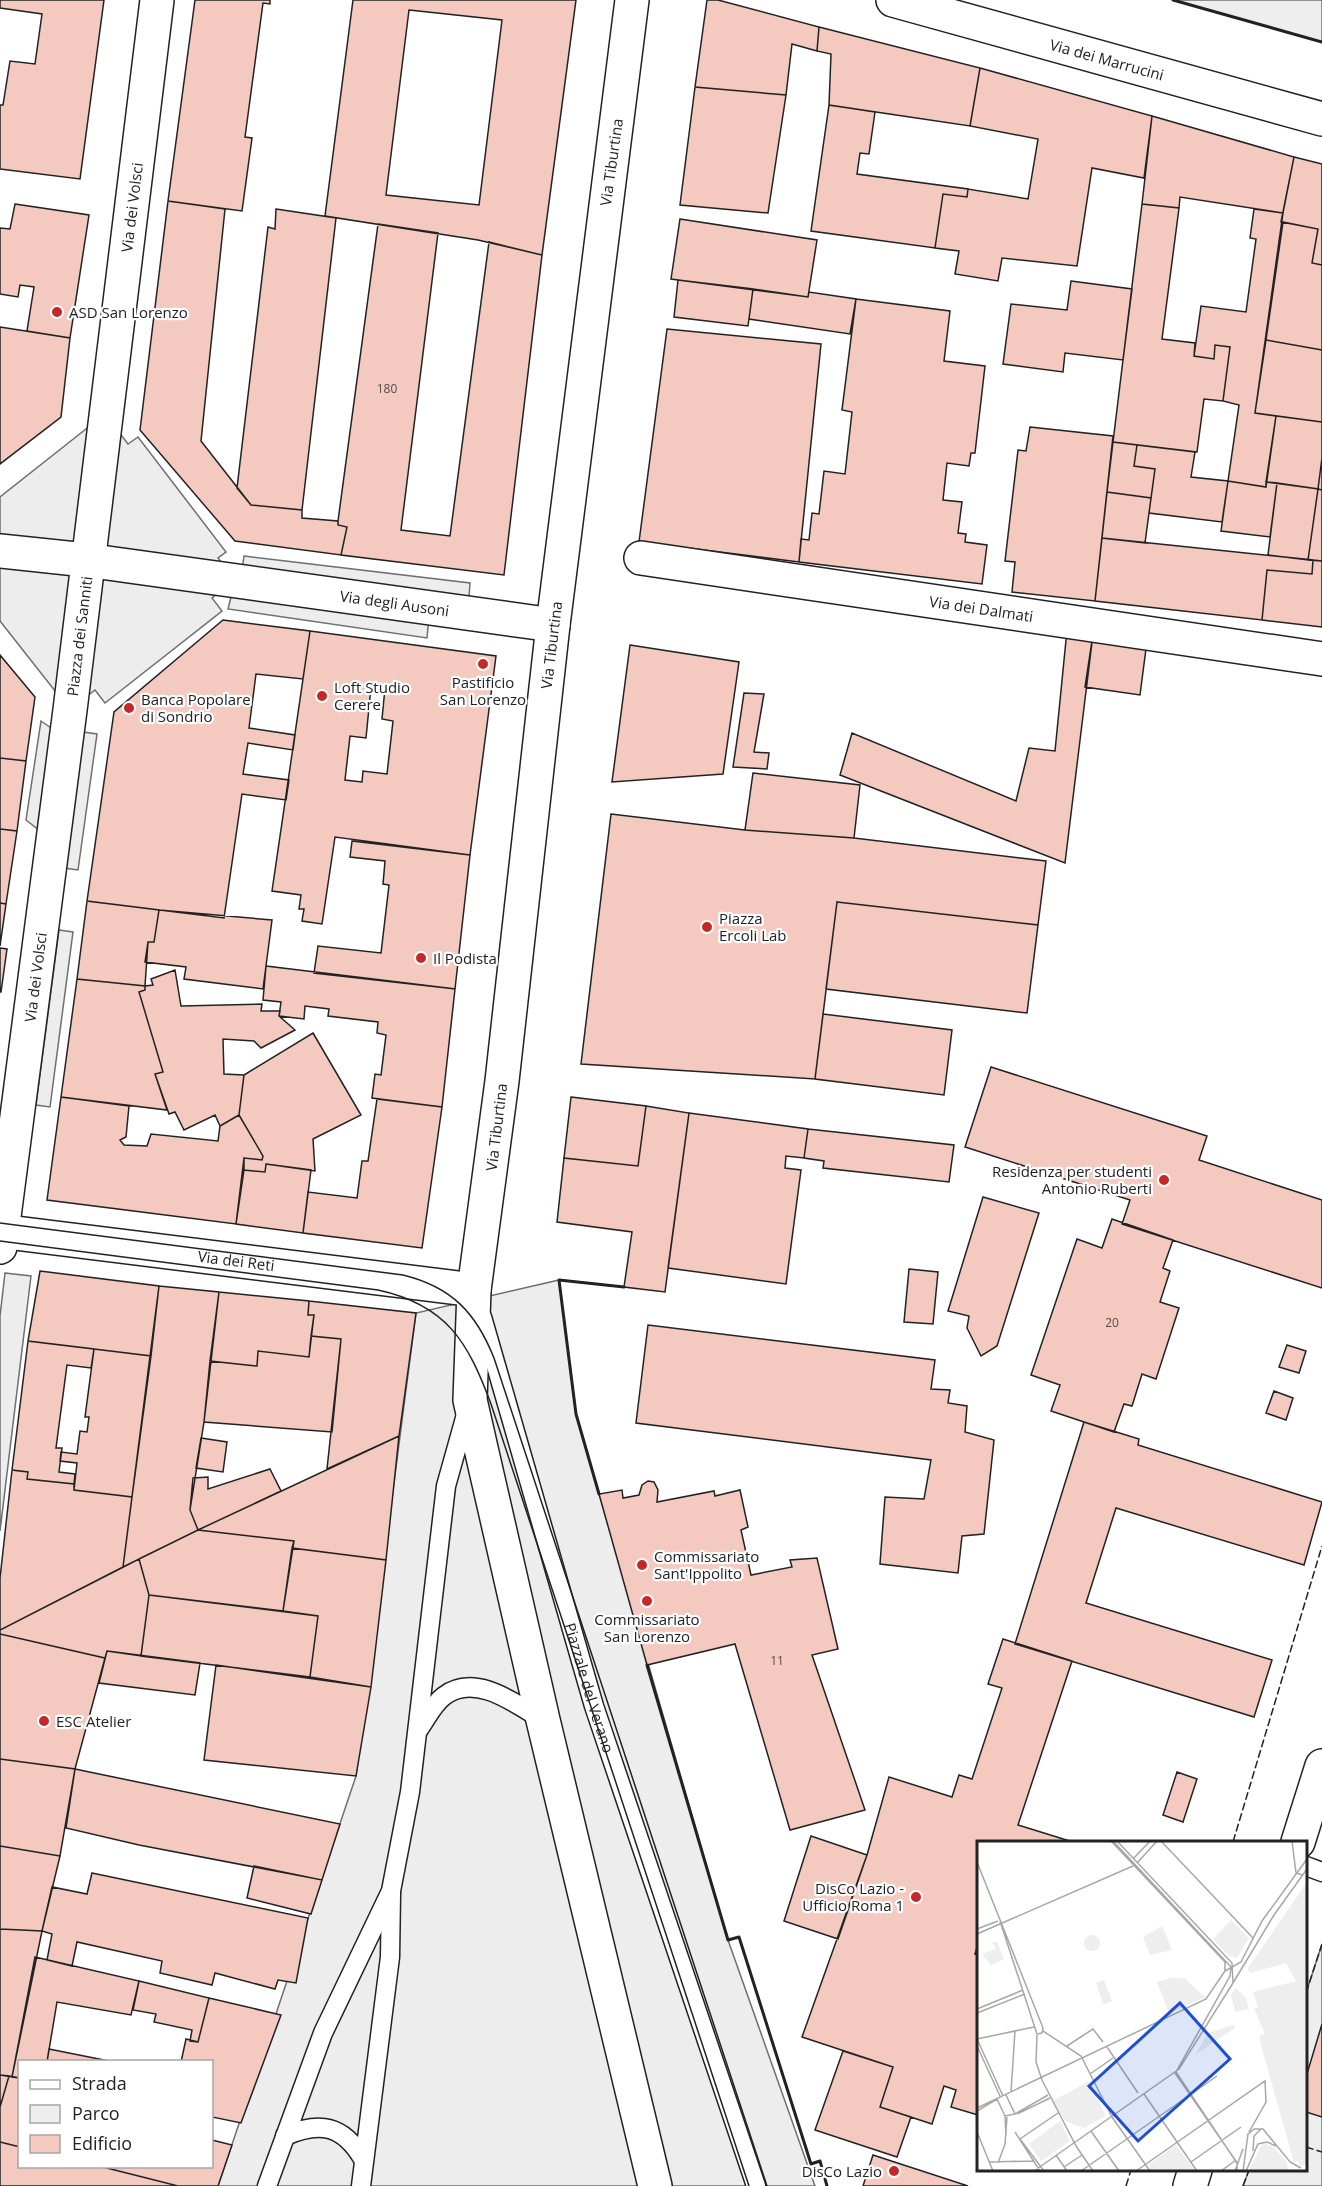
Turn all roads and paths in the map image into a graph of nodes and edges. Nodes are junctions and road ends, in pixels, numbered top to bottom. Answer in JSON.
{"nodes":[{"id":1,"x":157,"y":0,"type":"edge"},
{"id":2,"x":632,"y":0,"type":"edge"},
{"id":3,"x":893,"y":0,"type":"edge"},
{"id":4,"x":1322,"y":119,"type":"edge"},
{"id":5,"x":105,"y":414,"type":"joint"},
{"id":6,"x":0,"y":550,"type":"edge"},
{"id":7,"x":641,"y":558,"type":"dead end"},
{"id":8,"x":87,"y":560,"type":"junction"},
{"id":9,"x":235,"y":580,"type":"joint"},
{"id":10,"x":553,"y":625,"type":"junction"},
{"id":11,"x":1322,"y":659,"type":"edge"},
{"id":12,"x":70,"y":710,"type":"joint"},
{"id":13,"x":1,"y":1236,"type":"edge"},
{"id":14,"x":474,"y":1290,"type":"junction"},
{"id":15,"x":470,"y":1400,"type":"junction"},
{"id":16,"x":543,"y":1720,"type":"junction"},
{"id":17,"x":417,"y":1734,"type":"junction"},
{"id":18,"x":1322,"y":1766,"type":"edge"},
{"id":19,"x":1298,"y":1841,"type":"edge"},
{"id":20,"x":1307,"y":1867,"type":"edge"},
{"id":21,"x":1322,"y":1872,"type":"edge"},
{"id":22,"x":391,"y":1891,"type":"junction"},
{"id":23,"x":285,"y":2136,"type":"junction"},
{"id":24,"x":363,"y":2159,"type":"junction"},
{"id":25,"x":1195,"y":2171,"type":"edge"},
{"id":26,"x":267,"y":2186,"type":"edge"},
{"id":27,"x":361,"y":2186,"type":"edge"},
{"id":28,"x":655,"y":2186,"type":"edge"},
{"id":29,"x":756,"y":2186,"type":"edge"},
{"id":30,"x":1190,"y":2186,"type":"edge"}],
"edges":[{"from":1,"to":5,"type":"street","name":"Via dei Volsci"},
{"from":2,"to":10,"type":"street","name":"Via Tiburtina"},
{"from":3,"to":4,"type":"street","name":"Via dei Marrucini"},
{"from":5,"to":8,"type":"street","name":"Piazza dei Sanniti"},
{"from":6,"to":8,"type":"street","name":"Piazza dei Sanniti"},
{"from":7,"to":11,"type":"street","name":"Via dei Dalmati"},
{"from":8,"to":9,"type":"street","name":"Piazza dei Sanniti"},
{"from":8,"to":12,"type":"street","name":"Piazza dei Sanniti"},
{"from":9,"to":10,"type":"street","name":"Via degli Ausoni"},
{"from":10,"to":14,"type":"street","name":"Via Tiburtina"},
{"from":12,"to":13,"type":"street","name":"Via dei Volsci"},
{"from":13,"to":14,"type":"street","name":"Via dei Reti"},
{"from":14,"to":15,"type":"street"},
{"from":14,"to":29,"type":"lane","name":"Piazzale del Verano"},
{"from":15,"to":16,"type":"street"},
{"from":15,"to":17,"type":"lane"},
{"from":16,"to":17,"type":"lane"},
{"from":16,"to":28,"type":"street"},
{"from":17,"to":22,"type":"lane"},
{"from":18,"to":19,"type":"street"},
{"from":20,"to":21,"type":"lane"},
{"from":22,"to":23,"type":"lane"},
{"from":22,"to":24,"type":"lane"},
{"from":23,"to":24,"type":"lane"},
{"from":23,"to":26,"type":"lane"},
{"from":24,"to":27,"type":"lane"},
{"from":25,"to":30,"type":"street"}]}
